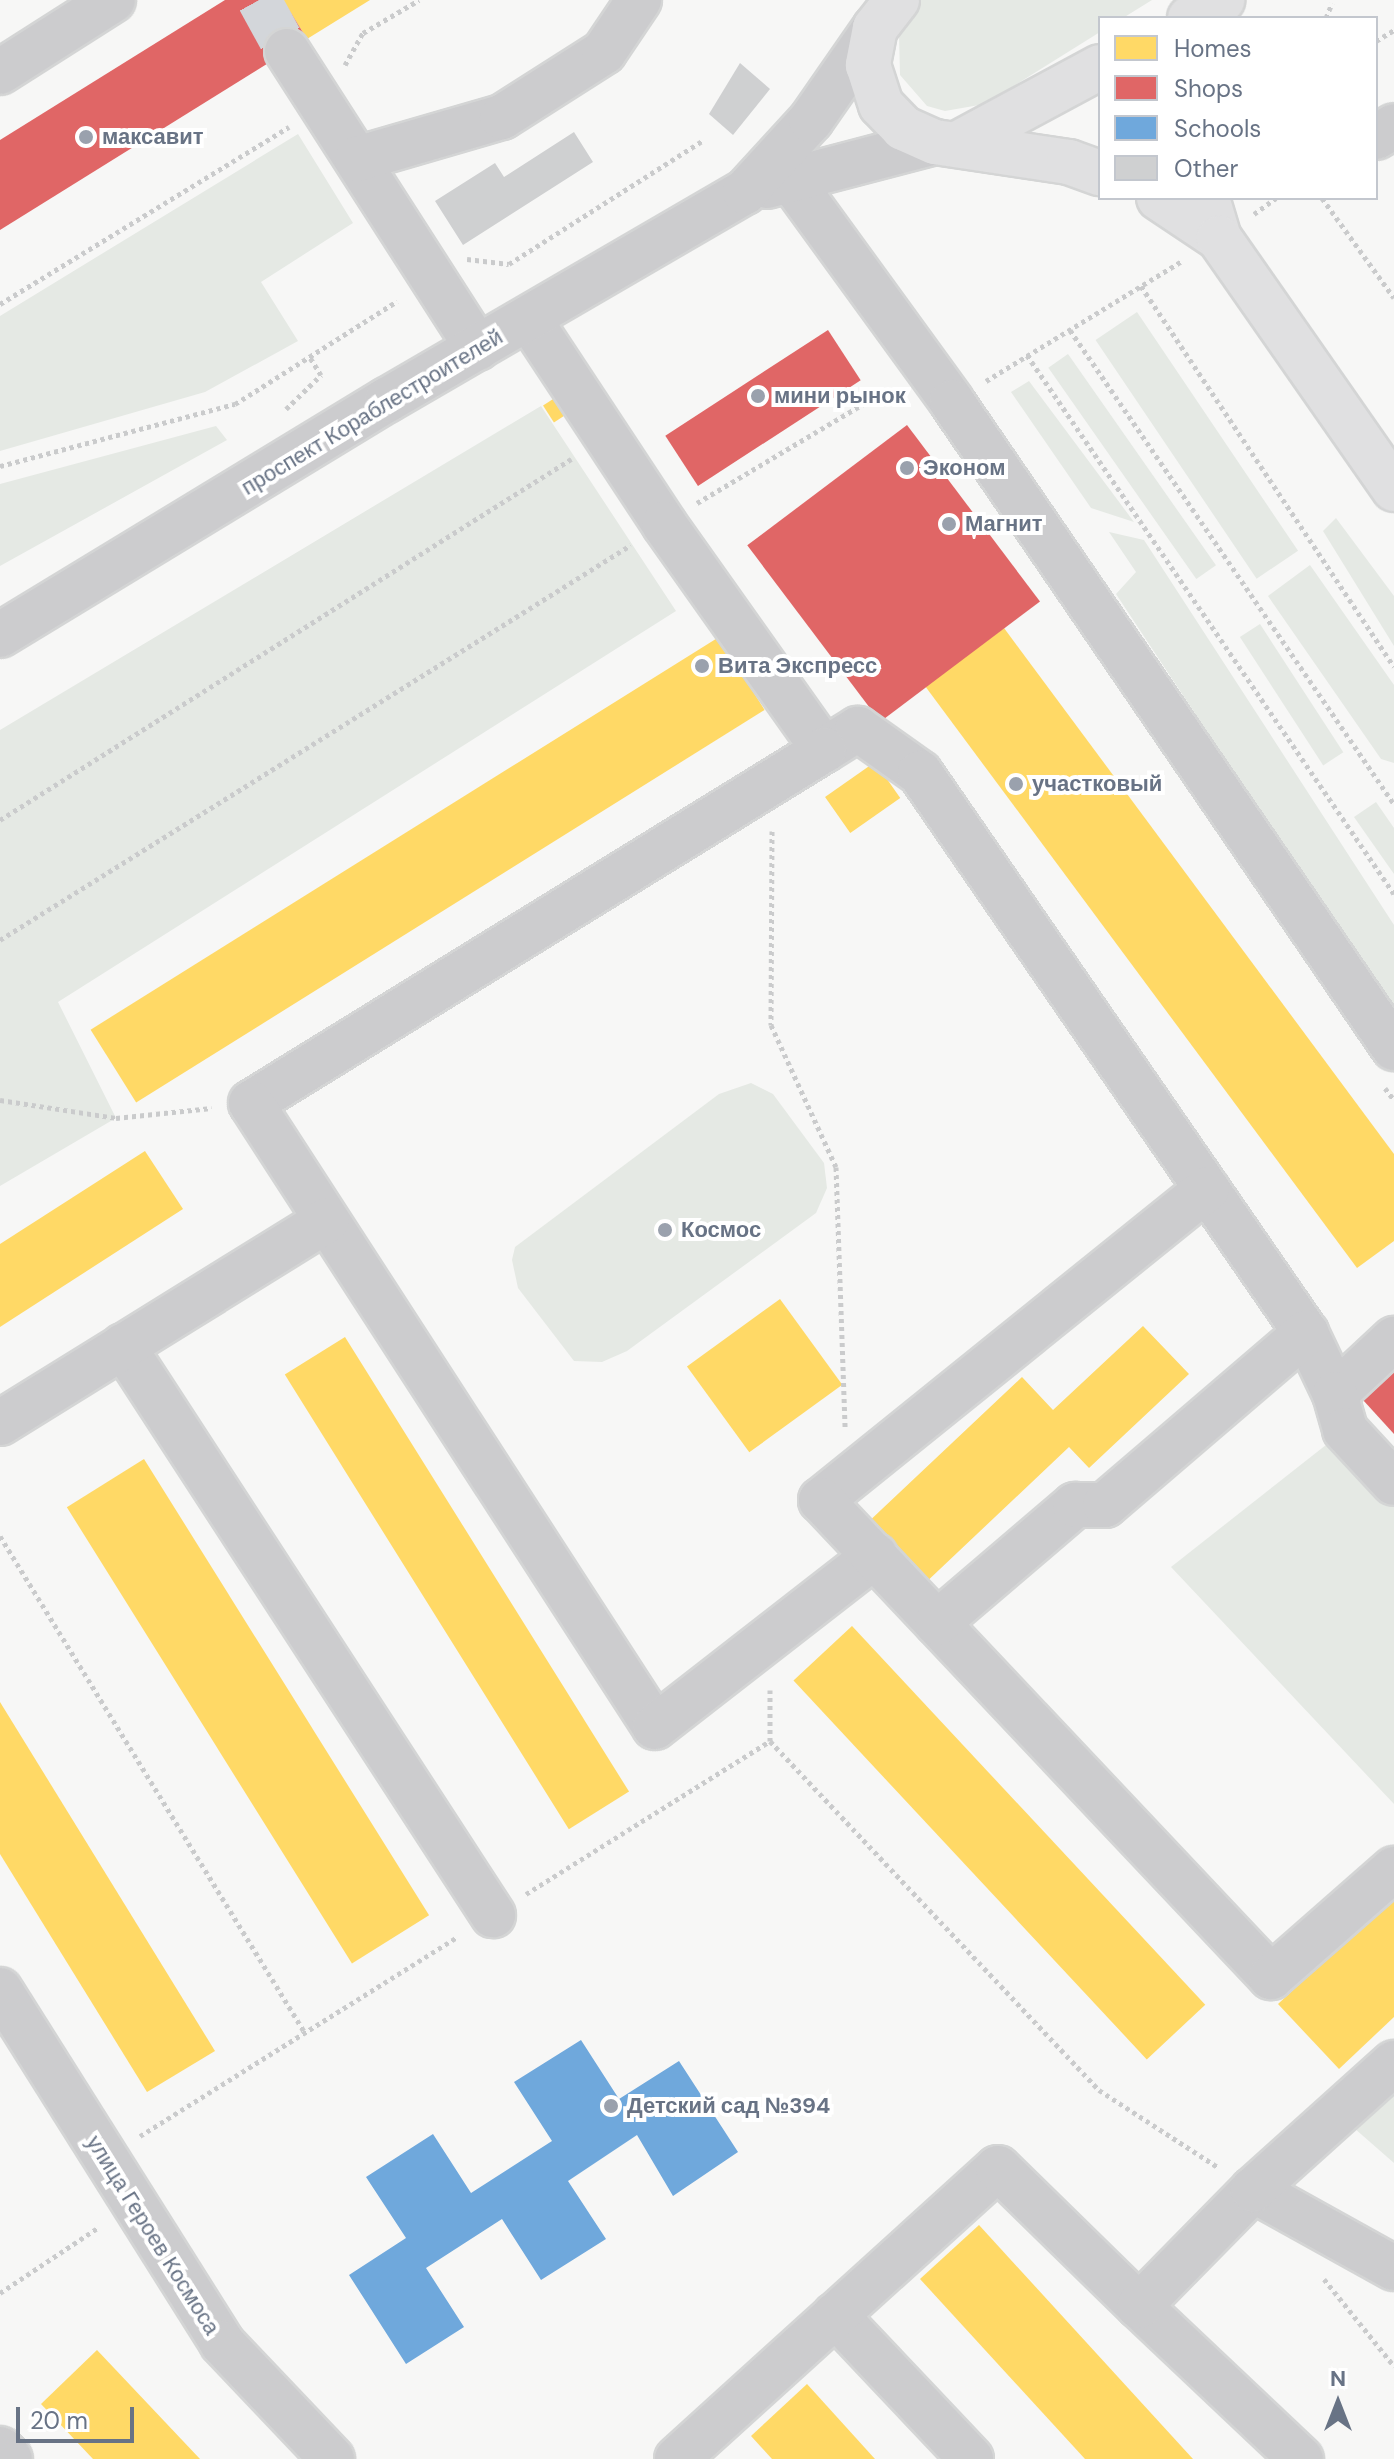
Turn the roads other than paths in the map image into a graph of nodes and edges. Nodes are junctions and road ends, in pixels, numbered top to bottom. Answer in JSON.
{"nodes":[{"id":1,"x":113,"y":0,"type":"edge"},
{"id":2,"x":639,"y":0,"type":"edge"},
{"id":3,"x":886,"y":14,"type":"edge"},
{"id":4,"x":287,"y":51,"type":"tunnel mouth"},
{"id":5,"x":1098,"y":68,"type":"edge"},
{"id":6,"x":0,"y":72,"type":"edge"},
{"id":7,"x":947,"y":142,"type":"junction"},
{"id":8,"x":357,"y":159,"type":"junction"},
{"id":9,"x":1098,"y":172,"type":"edge"},
{"id":10,"x":791,"y":180,"type":"junction"},
{"id":11,"x":745,"y":192,"type":"junction"},
{"id":12,"x":1164,"y":200,"type":"edge"},
{"id":13,"x":1213,"y":218,"type":"edge"},
{"id":14,"x":529,"y":319,"type":"junction"},
{"id":15,"x":478,"y":348,"type":"junction"},
{"id":16,"x":1394,"y":489,"type":"edge"},
{"id":17,"x":0,"y":635,"type":"edge"},
{"id":18,"x":824,"y":750,"type":"junction"},
{"id":19,"x":1394,"y":1048,"type":"edge"},
{"id":20,"x":1207,"y":1189,"type":"junction"},
{"id":21,"x":326,"y":1221,"type":"junction"},
{"id":22,"x":1306,"y":1333,"type":"junction"},
{"id":23,"x":1394,"y":1339,"type":"edge"},
{"id":24,"x":123,"y":1346,"type":"junction"},
{"id":25,"x":1335,"y":1394,"type":"junction"},
{"id":26,"x":0,"y":1423,"type":"edge"},
{"id":27,"x":1394,"y":1483,"type":"edge"},
{"id":28,"x":875,"y":1556,"type":"junction"},
{"id":29,"x":937,"y":1623,"type":"junction"},
{"id":30,"x":1394,"y":1869,"type":"edge"},
{"id":31,"x":493,"y":1915,"type":"dead end"},
{"id":32,"x":0,"y":1990,"type":"edge"},
{"id":33,"x":1394,"y":2063,"type":"edge"},
{"id":34,"x":1253,"y":2190,"type":"junction"},
{"id":35,"x":1394,"y":2268,"type":"edge"},
{"id":36,"x":1139,"y":2306,"type":"junction"},
{"id":37,"x":835,"y":2315,"type":"junction"},
{"id":38,"x":0,"y":2449,"type":"edge"},
{"id":39,"x":10,"y":2459,"type":"edge"},
{"id":40,"x":332,"y":2459,"type":"edge"},
{"id":41,"x":677,"y":2459,"type":"edge"},
{"id":42,"x":971,"y":2459,"type":"edge"},
{"id":43,"x":1301,"y":2459,"type":"edge"}],
"edges":[{"from":1,"to":6,"type":"street"},
{"from":2,"to":8,"type":"street"},
{"from":3,"to":7,"type":"main road"},
{"from":3,"to":11,"type":"street"},
{"from":4,"to":8,"type":"street"},
{"from":5,"to":7,"type":"main road"},
{"from":7,"to":9,"type":"main road"},
{"from":7,"to":10,"type":"street"},
{"from":8,"to":15,"type":"street"},
{"from":10,"to":11,"type":"street"},
{"from":10,"to":19,"type":"street"},
{"from":11,"to":14,"type":"street","name":"проспект Кораблестроителей"},
{"from":12,"to":13,"type":"main road"},
{"from":13,"to":16,"type":"main road"},
{"from":14,"to":15,"type":"street","name":"проспект Кораблестроителей"},
{"from":14,"to":18,"type":"street"},
{"from":15,"to":17,"type":"street","name":"проспект Кораблестроителей"},
{"from":18,"to":20,"type":"street"},
{"from":18,"to":21,"type":"street"},
{"from":20,"to":22,"type":"street"},
{"from":20,"to":28,"type":"street"},
{"from":21,"to":24,"type":"street"},
{"from":21,"to":28,"type":"street"},
{"from":22,"to":25,"type":"street"},
{"from":22,"to":29,"type":"street"},
{"from":23,"to":25,"type":"street"},
{"from":24,"to":26,"type":"street"},
{"from":24,"to":31,"type":"street"},
{"from":25,"to":27,"type":"street"},
{"from":28,"to":29,"type":"street"},
{"from":29,"to":30,"type":"street"},
{"from":32,"to":40,"type":"street","name":"улица Героев Космоса"},
{"from":33,"to":34,"type":"street"},
{"from":34,"to":35,"type":"street"},
{"from":34,"to":36,"type":"street"},
{"from":36,"to":37,"type":"street"},
{"from":36,"to":43,"type":"street"},
{"from":37,"to":41,"type":"street"},
{"from":37,"to":42,"type":"street"},
{"from":38,"to":39,"type":"street"}]}
